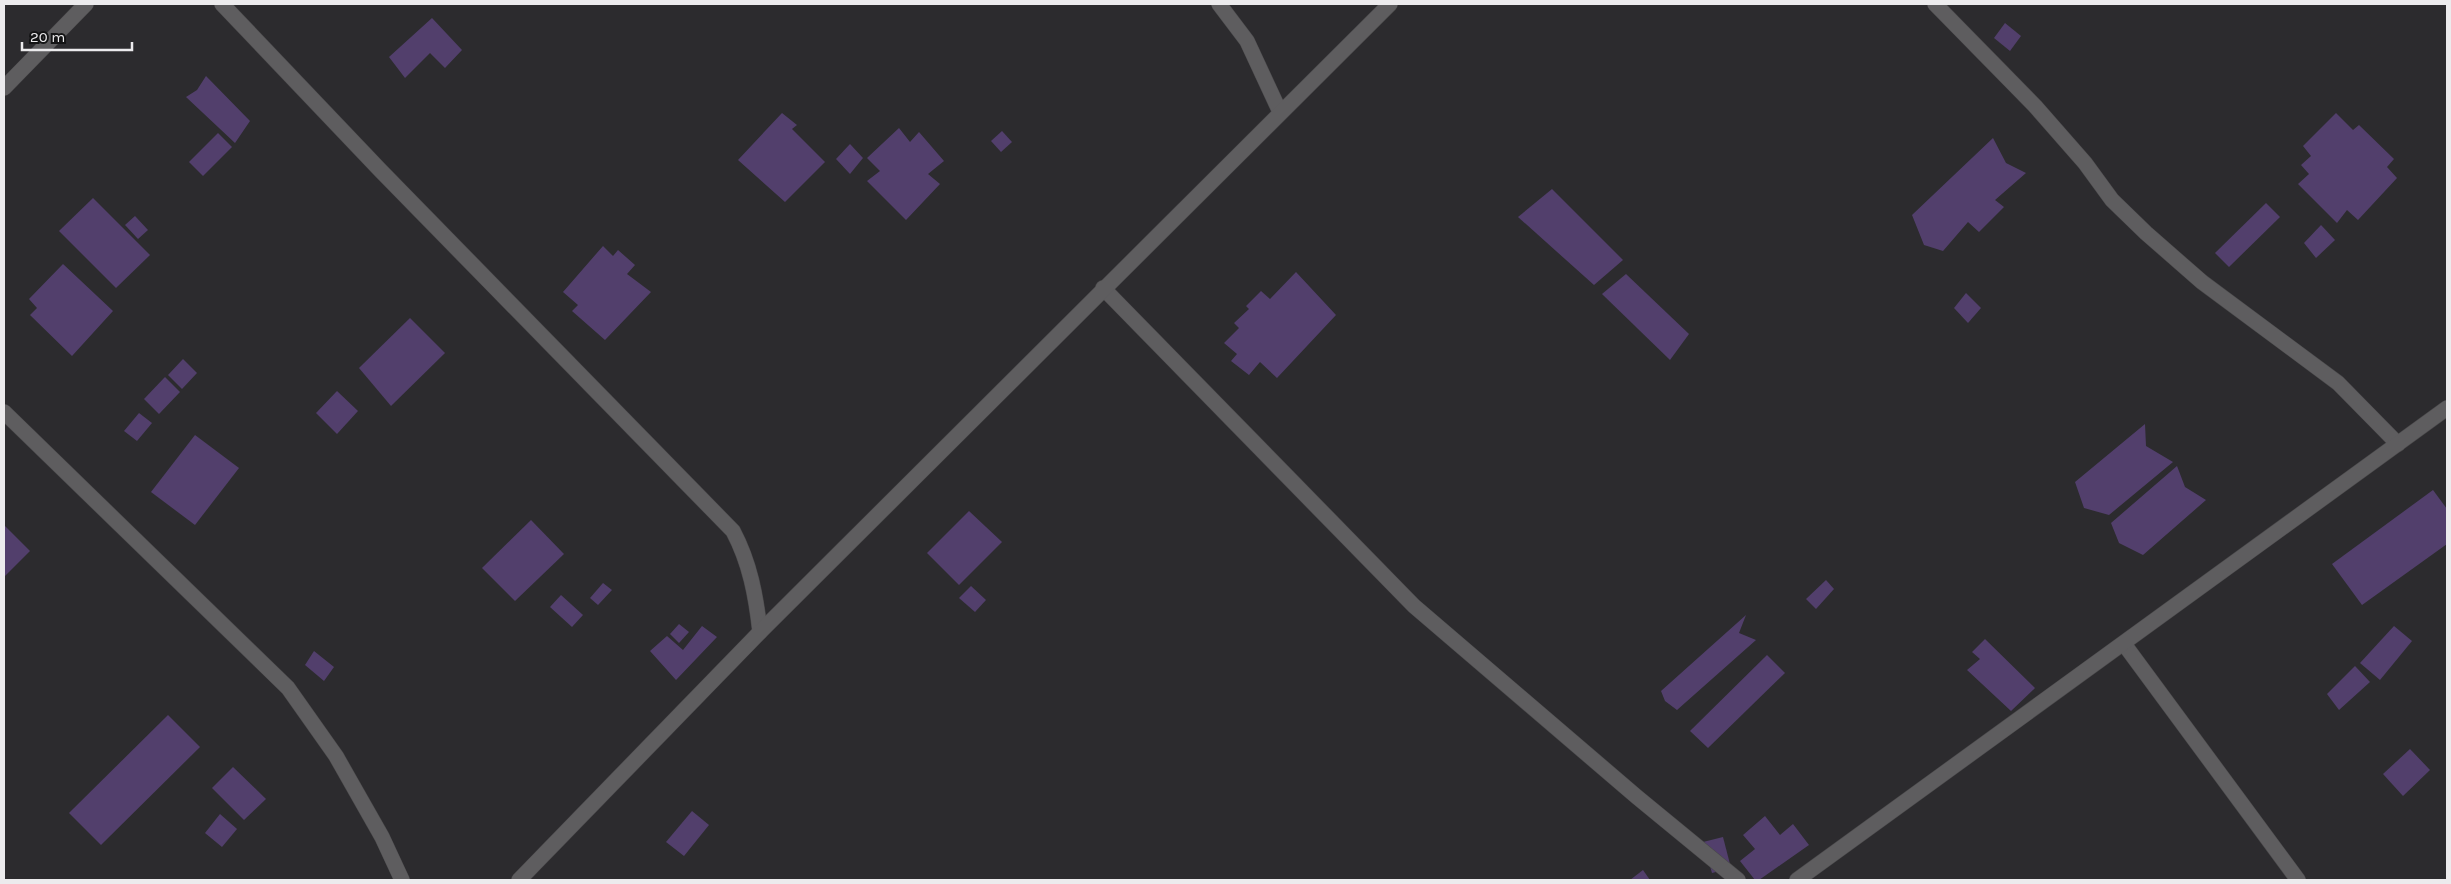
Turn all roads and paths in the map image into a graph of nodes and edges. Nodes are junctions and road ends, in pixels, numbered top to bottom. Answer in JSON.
{"nodes":[{"id":1,"x":86,"y":4,"type":"edge"},
{"id":2,"x":222,"y":4,"type":"edge"},
{"id":3,"x":1219,"y":4,"type":"edge"},
{"id":4,"x":1390,"y":4,"type":"edge"},
{"id":5,"x":1935,"y":4,"type":"edge"},
{"id":6,"x":4,"y":88,"type":"edge"},
{"id":7,"x":1280,"y":112,"type":"junction"},
{"id":8,"x":1103,"y":288,"type":"junction"},
{"id":9,"x":2447,"y":408,"type":"edge"},
{"id":10,"x":4,"y":412,"type":"edge"},
{"id":11,"x":2398,"y":444,"type":"junction"},
{"id":12,"x":760,"y":632,"type":"junction"},
{"id":13,"x":2124,"y":644,"type":"junction"},
{"id":14,"x":402,"y":880,"type":"edge"},
{"id":15,"x":519,"y":880,"type":"edge"},
{"id":16,"x":1738,"y":880,"type":"edge"},
{"id":17,"x":1797,"y":880,"type":"edge"},
{"id":18,"x":2298,"y":880,"type":"edge"}],
"edges":[{"from":1,"to":6,"type":"street"},
{"from":2,"to":12,"type":"street"},
{"from":3,"to":7,"type":"street"},
{"from":4,"to":7,"type":"street"},
{"from":5,"to":11,"type":"street"},
{"from":7,"to":8,"type":"street"},
{"from":8,"to":12,"type":"street"},
{"from":8,"to":16,"type":"street"},
{"from":9,"to":11,"type":"street"},
{"from":10,"to":14,"type":"street"},
{"from":11,"to":13,"type":"street"},
{"from":12,"to":15,"type":"street"},
{"from":13,"to":17,"type":"street"},
{"from":13,"to":18,"type":"street"}]}
